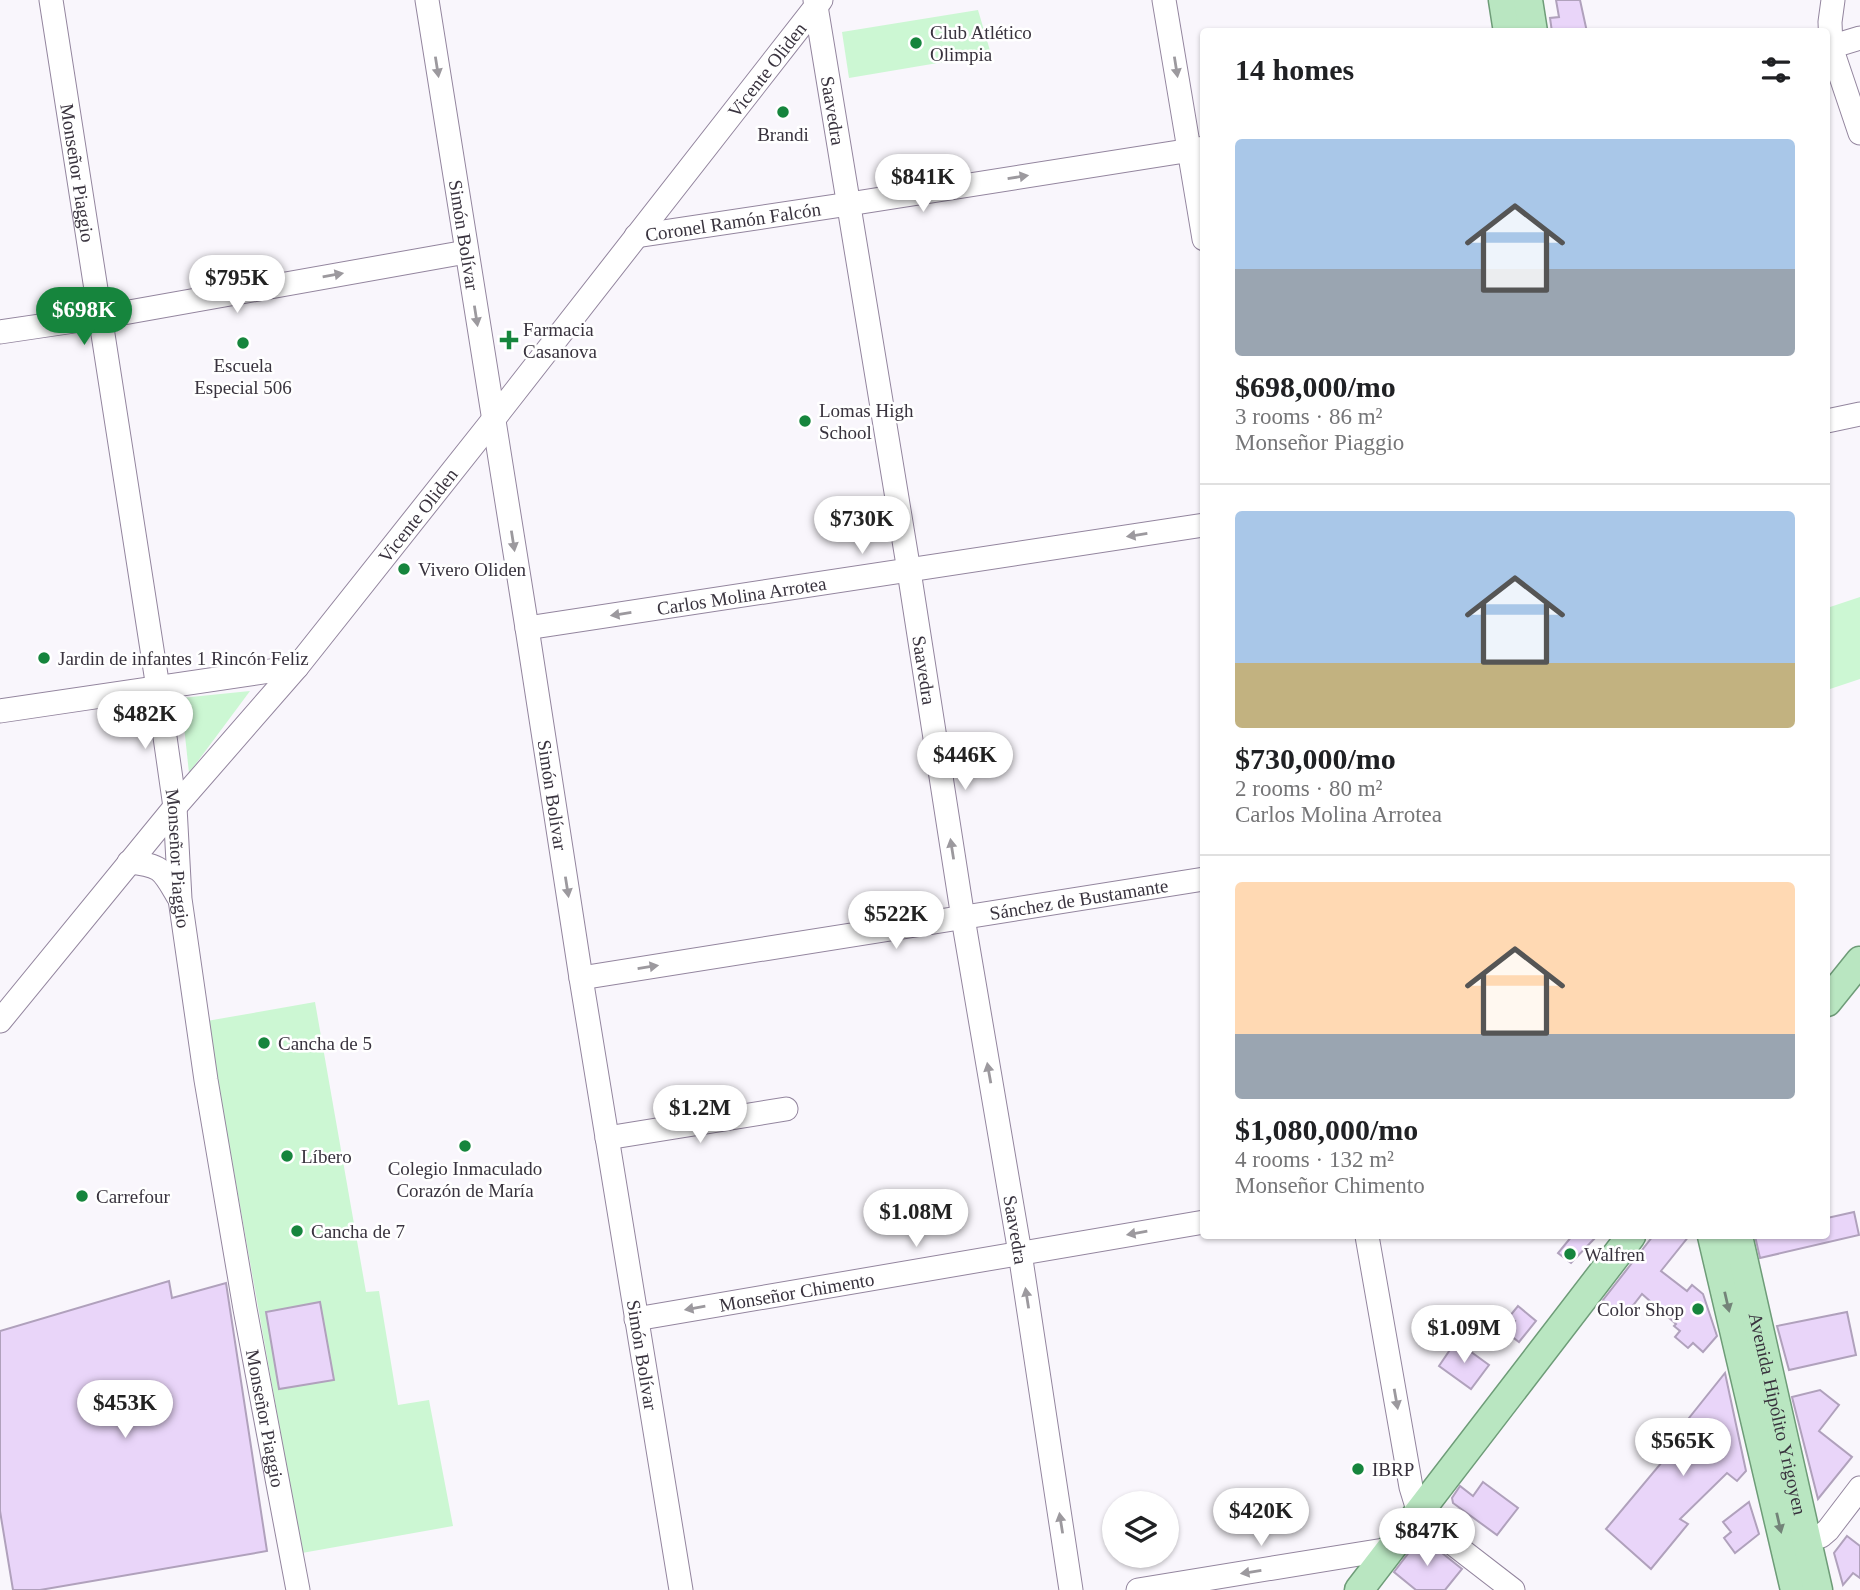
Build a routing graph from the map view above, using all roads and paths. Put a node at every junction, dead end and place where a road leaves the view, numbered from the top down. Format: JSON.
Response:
{"nodes":[{"id":1,"x":51,"y":0,"type":"edge"},
{"id":2,"x":427,"y":0,"type":"edge"},
{"id":3,"x":1164,"y":0,"type":"edge"},
{"id":4,"x":1503,"y":0,"type":"edge"},
{"id":5,"x":1528,"y":0,"type":"edge"},
{"id":6,"x":1833,"y":0,"type":"edge"},
{"id":7,"x":817,"y":2,"type":"edge"},
{"id":8,"x":1507,"y":28,"type":"edge"},
{"id":9,"x":1532,"y":28,"type":"edge"},
{"id":10,"x":1830,"y":28,"type":"edge"},
{"id":11,"x":1860,"y":38,"type":"edge"},
{"id":12,"x":1830,"y":47,"type":"edge"},
{"id":13,"x":1830,"y":50,"type":"edge"},
{"id":14,"x":1860,"y":133,"type":"edge"},
{"id":15,"x":1197,"y":149,"type":"edge"},
{"id":16,"x":1200,"y":188,"type":"edge"},
{"id":17,"x":849,"y":204,"type":"junction"},
{"id":18,"x":636,"y":236,"type":"junction"},
{"id":19,"x":466,"y":252,"type":"junction"},
{"id":20,"x":101,"y":317,"type":"junction"},
{"id":21,"x":0,"y":332,"type":"edge"},
{"id":22,"x":1860,"y":414,"type":"edge"},
{"id":23,"x":1830,"y":420,"type":"edge"},
{"id":24,"x":493,"y":421,"type":"junction"},
{"id":25,"x":1200,"y":525,"type":"edge"},
{"id":26,"x":909,"y":571,"type":"junction"},
{"id":27,"x":527,"y":628,"type":"junction"},
{"id":28,"x":297,"y":667,"type":"junction"},
{"id":29,"x":158,"y":688,"type":"junction"},
{"id":30,"x":0,"y":711,"type":"edge"},
{"id":31,"x":175,"y":807,"type":"junction"},
{"id":32,"x":129,"y":862,"type":"junction"},
{"id":33,"x":1200,"y":880,"type":"edge"},
{"id":34,"x":180,"y":899,"type":"junction"},
{"id":35,"x":963,"y":918,"type":"junction"},
{"id":36,"x":1860,"y":961,"type":"edge"},
{"id":37,"x":581,"y":978,"type":"junction"},
{"id":38,"x":1830,"y":998,"type":"edge"},
{"id":39,"x":0,"y":1021,"type":"edge"},
{"id":40,"x":786,"y":1109,"type":"dead end"},
{"id":41,"x":607,"y":1138,"type":"junction"},
{"id":42,"x":1200,"y":1223,"type":"edge"},
{"id":43,"x":1368,"y":1239,"type":"edge"},
{"id":44,"x":1629,"y":1239,"type":"edge"},
{"id":45,"x":1713,"y":1239,"type":"edge"},
{"id":46,"x":1739,"y":1239,"type":"edge"},
{"id":47,"x":1020,"y":1254,"type":"junction"},
{"id":48,"x":636,"y":1318,"type":"junction"},
{"id":49,"x":1860,"y":1488,"type":"edge"},
{"id":50,"x":1419,"y":1513,"type":"junction"},
{"id":51,"x":1807,"y":1539,"type":"junction"},
{"id":52,"x":1391,"y":1549,"type":"junction"},
{"id":53,"x":1797,"y":1588,"type":"edge"},
{"id":54,"x":298,"y":1590,"type":"edge"},
{"id":55,"x":681,"y":1590,"type":"edge"},
{"id":56,"x":1071,"y":1590,"type":"edge"},
{"id":57,"x":1138,"y":1590,"type":"edge"},
{"id":58,"x":1359,"y":1590,"type":"edge"},
{"id":59,"x":1513,"y":1590,"type":"edge"}],
"edges":[{"from":1,"to":20,"type":"street","name":"Monseñor Piaggio"},
{"from":2,"to":19,"type":"street","name":"Simón Bolívar","one_way":true},
{"from":3,"to":15,"type":"street","one_way":true},
{"from":4,"to":8,"type":"main road"},
{"from":5,"to":9,"type":"main road"},
{"from":6,"to":10,"type":"street"},
{"from":7,"to":17,"type":"street","name":"Saavedra"},
{"from":7,"to":18,"type":"street","name":"Vicente Oliden"},
{"from":11,"to":12,"type":"street"},
{"from":13,"to":14,"type":"street"},
{"from":15,"to":16,"type":"street"},
{"from":17,"to":15,"type":"street","name":"Coronel Ramón Falcón","one_way":true},
{"from":17,"to":18,"type":"street","name":"Coronel Ramón Falcón"},
{"from":17,"to":26,"type":"street","name":"Saavedra"},
{"from":18,"to":24,"type":"street","name":"Vicente Oliden"},
{"from":20,"to":19,"type":"street","one_way":true},
{"from":19,"to":24,"type":"street","name":"Simón Bolívar","one_way":true},
{"from":20,"to":21,"type":"street"},
{"from":20,"to":29,"type":"street","name":"Monseñor Piaggio"},
{"from":22,"to":23,"type":"street"},
{"from":24,"to":27,"type":"street","name":"Simón Bolívar","one_way":true},
{"from":24,"to":28,"type":"street","name":"Vicente Oliden"},
{"from":25,"to":26,"type":"street","name":"Carlos Molina Arrotea","one_way":true},
{"from":26,"to":27,"type":"street","name":"Carlos Molina Arrotea","one_way":true},
{"from":35,"to":26,"type":"street","name":"Saavedra","one_way":true},
{"from":27,"to":37,"type":"street","name":"Simón Bolívar","one_way":true},
{"from":28,"to":29,"type":"street"},
{"from":28,"to":31,"type":"street","name":"Vicente Oliden"},
{"from":29,"to":30,"type":"street"},
{"from":29,"to":31,"type":"street","name":"Monseñor Piaggio"},
{"from":31,"to":32,"type":"street","name":"Vicente Oliden"},
{"from":31,"to":34,"type":"street","name":"Monseñor Piaggio"},
{"from":32,"to":34,"type":"street"},
{"from":32,"to":39,"type":"street","name":"Vicente Oliden"},
{"from":33,"to":35,"type":"street","name":"Sánchez de Bustamante"},
{"from":34,"to":54,"type":"street","name":"Monseñor Piaggio"},
{"from":37,"to":35,"type":"street","name":"Sánchez de Bustamante","one_way":true},
{"from":47,"to":35,"type":"street","name":"Saavedra","one_way":true},
{"from":36,"to":38,"type":"main road"},
{"from":37,"to":41,"type":"street","name":"Simón Bolívar"},
{"from":40,"to":41,"type":"street"},
{"from":41,"to":48,"type":"street","name":"Simón Bolívar"},
{"from":42,"to":47,"type":"street","name":"Monseñor Chimento","one_way":true},
{"from":43,"to":50,"type":"street","one_way":true},
{"from":44,"to":50,"type":"main road"},
{"from":45,"to":53,"type":"main road","name":"Avenida Hipólito Yrigoyen","one_way":true},
{"from":46,"to":51,"type":"main road","name":"Avenida Hipólito Yrigoyen"},
{"from":47,"to":48,"type":"street","name":"Monseñor Chimento","one_way":true},
{"from":56,"to":47,"type":"street","name":"Saavedra","one_way":true},
{"from":48,"to":55,"type":"street","name":"Simón Bolívar"},
{"from":49,"to":51,"type":"street"},
{"from":50,"to":52,"type":"main road"},
{"from":50,"to":59,"type":"street"},
{"from":51,"to":53,"type":"main road","name":"Avenida Hipólito Yrigoyen"},
{"from":52,"to":57,"type":"street","one_way":true},
{"from":52,"to":58,"type":"main road"}]}
